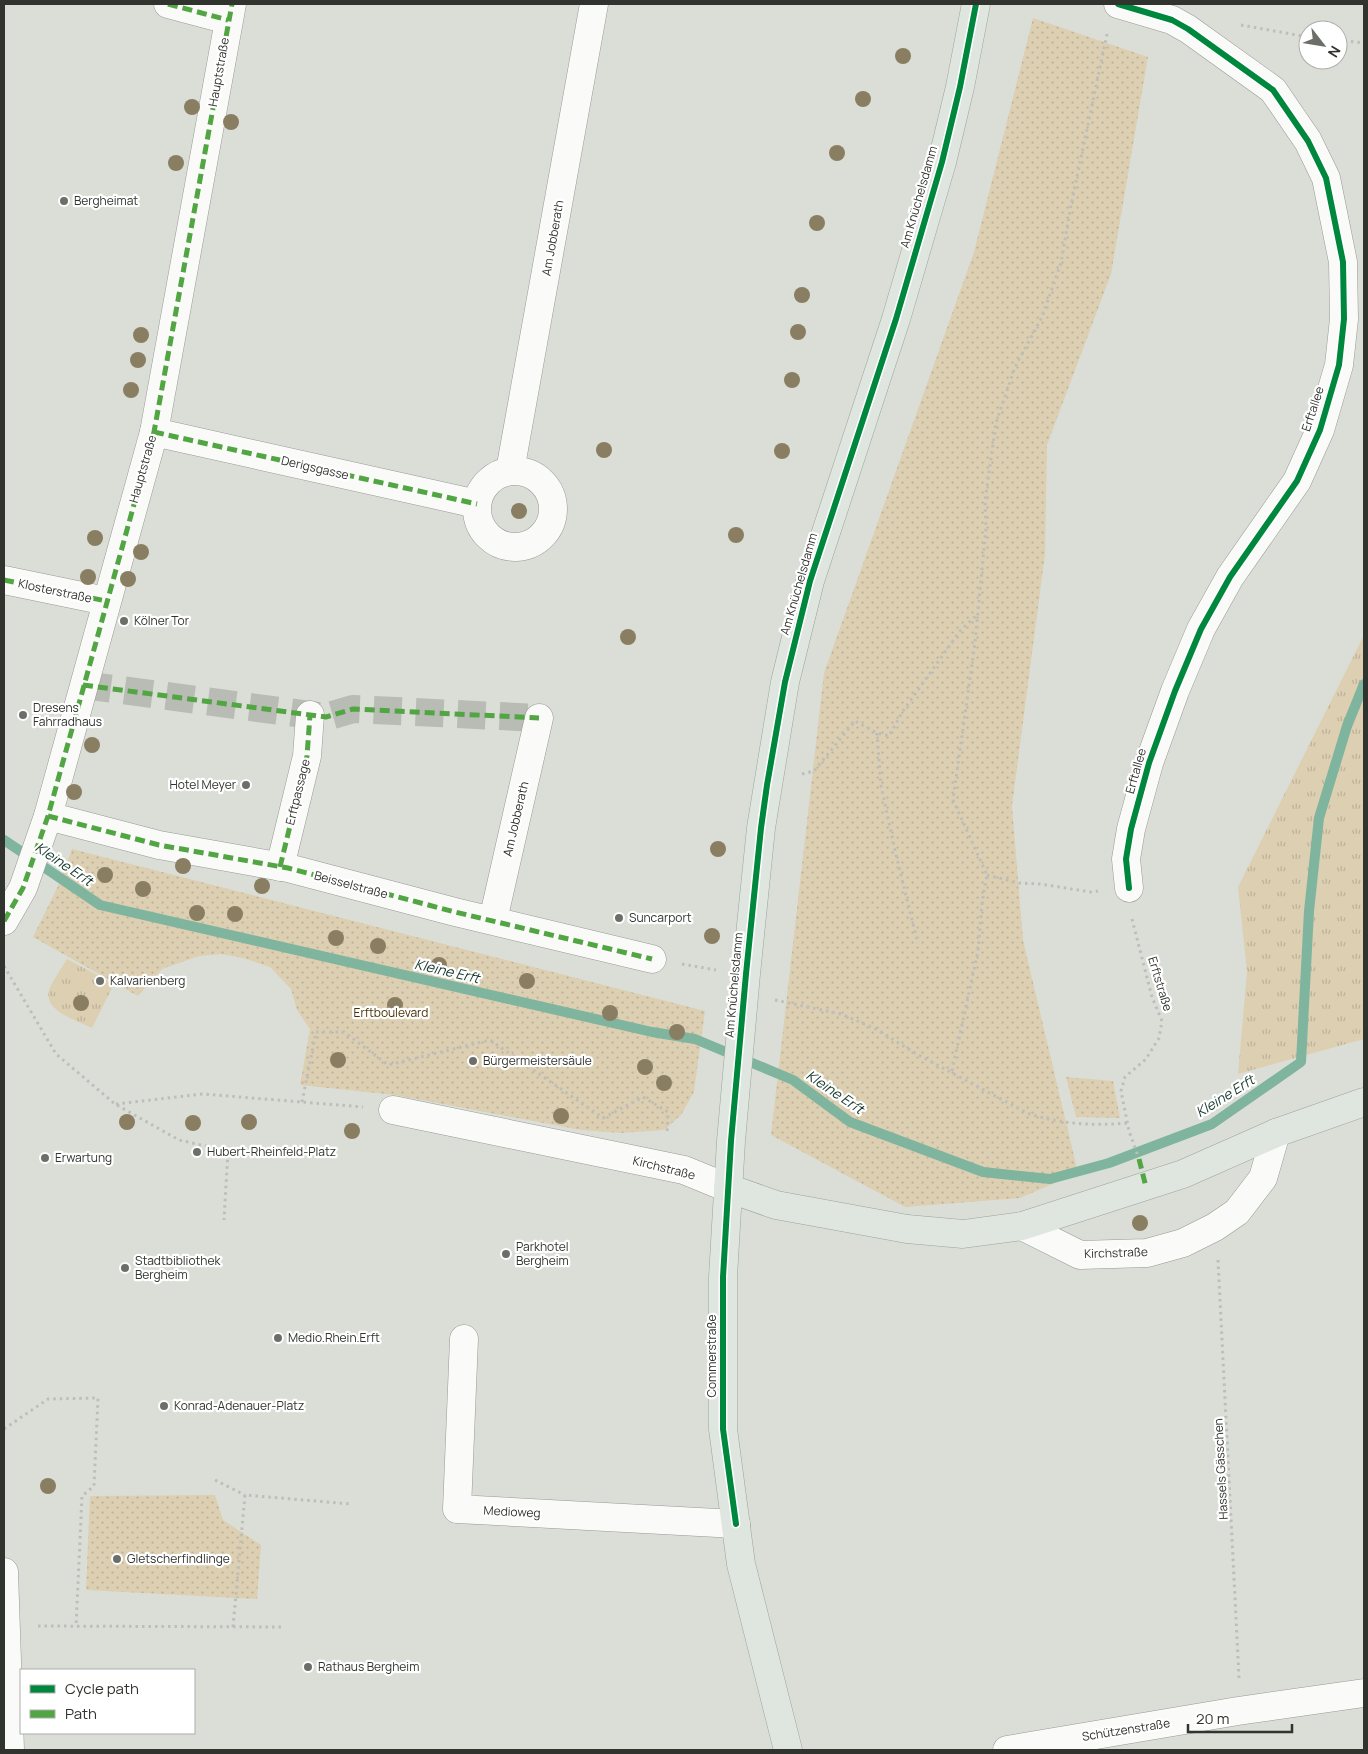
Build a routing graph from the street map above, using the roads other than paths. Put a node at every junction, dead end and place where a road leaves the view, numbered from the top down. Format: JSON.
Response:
{"nodes":[{"id":1,"x":168,"y":4,"type":"edge"},
{"id":2,"x":594,"y":4,"type":"edge"},
{"id":3,"x":976,"y":4,"type":"edge"},
{"id":4,"x":230,"y":12,"type":"edge"},
{"id":5,"x":1113,"y":16,"type":"edge"},
{"id":6,"x":154,"y":432,"type":"junction"},
{"id":7,"x":510,"y":471,"type":"junction"},
{"id":8,"x":477,"y":504,"type":"junction"},
{"id":9,"x":4,"y":580,"type":"edge"},
{"id":10,"x":106,"y":601,"type":"junction"},
{"id":11,"x":310,"y":715,"type":"dead end"},
{"id":12,"x":539,"y":718,"type":"dead end"},
{"id":13,"x":48,"y":816,"type":"junction"},
{"id":14,"x":280,"y":867,"type":"junction"},
{"id":15,"x":1130,"y":888,"type":"road end"},
{"id":16,"x":493,"y":920,"type":"junction"},
{"id":17,"x":4,"y":921,"type":"edge"},
{"id":18,"x":652,"y":960,"type":"road end"},
{"id":19,"x":1364,"y":1102,"type":"edge"},
{"id":20,"x":393,"y":1110,"type":"road end"},
{"id":21,"x":1276,"y":1133,"type":"junction"},
{"id":22,"x":728,"y":1188,"type":"junction"},
{"id":23,"x":1022,"y":1226,"type":"junction"},
{"id":24,"x":464,"y":1339,"type":"dead end"},
{"id":25,"x":736,"y":1524,"type":"junction"},
{"id":26,"x":4,"y":1572,"type":"edge"},
{"id":27,"x":1364,"y":1693,"type":"edge"},
{"id":28,"x":10,"y":1750,"type":"edge"},
{"id":29,"x":788,"y":1750,"type":"edge"},
{"id":30,"x":1007,"y":1750,"type":"edge"}],
"edges":[{"from":1,"to":4,"type":"street"},
{"from":2,"to":7,"type":"street","name":"Am Jobberath"},
{"from":3,"to":22,"type":"main road","name":"Am Knüchelsdamm"},
{"from":4,"to":6,"type":"street","name":"Hauptstraße"},
{"from":5,"to":15,"type":"street","name":"Erftallee"},
{"from":6,"to":8,"type":"street","name":"Derigsgasse"},
{"from":6,"to":10,"type":"street","name":"Hauptstraße"},
{"from":7,"to":8,"type":"street"},
{"from":7,"to":8,"type":"street"},
{"from":9,"to":10,"type":"street","name":"Klosterstraße"},
{"from":10,"to":13,"type":"street","name":"Hauptstraße"},
{"from":11,"to":14,"type":"street","name":"Erftpassage"},
{"from":12,"to":16,"type":"street","name":"Am Jobberath"},
{"from":13,"to":14,"type":"street","name":"Beisselstraße"},
{"from":13,"to":17,"type":"street","name":"Hauptstraße"},
{"from":14,"to":16,"type":"street","name":"Beisselstraße"},
{"from":16,"to":18,"type":"street","name":"Beisselstraße"},
{"from":19,"to":21,"type":"main road","name":"Kirchstraße"},
{"from":20,"to":22,"type":"street","name":"Kirchstraße"},
{"from":21,"to":23,"type":"main road","name":"Kirchstraße"},
{"from":21,"to":23,"type":"street","name":"Kirchstraße"},
{"from":22,"to":23,"type":"main road","name":"Kirchstraße"},
{"from":22,"to":25,"type":"main road","name":"Commerstraße"},
{"from":24,"to":25,"type":"street","name":"Medioweg"},
{"from":25,"to":29,"type":"main road","name":"Commerstraße"},
{"from":26,"to":28,"type":"street"},
{"from":27,"to":30,"type":"street","name":"Schützenstraße"}]}
